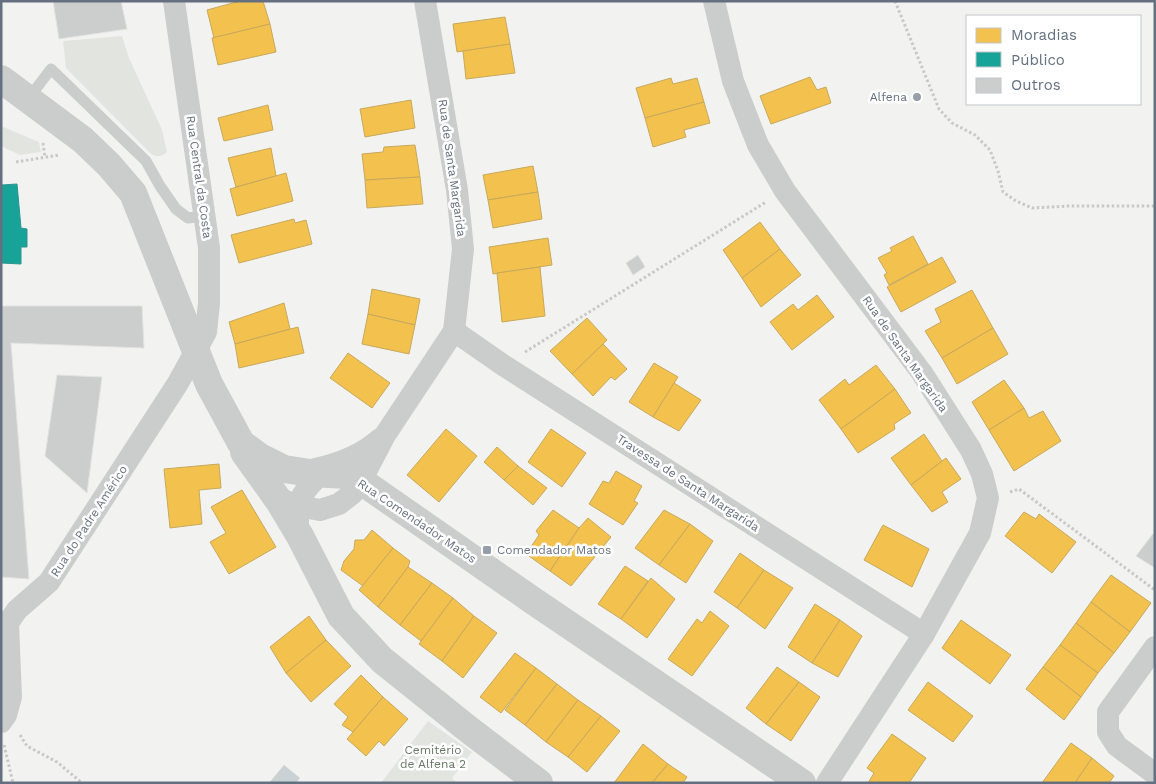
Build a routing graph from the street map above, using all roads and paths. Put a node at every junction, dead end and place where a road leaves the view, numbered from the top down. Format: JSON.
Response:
{"nodes":[{"id":1,"x":174,"y":1,"type":"edge"},
{"id":2,"x":425,"y":1,"type":"edge"},
{"id":3,"x":714,"y":1,"type":"edge"},
{"id":4,"x":895,"y":1,"type":"edge"},
{"id":5,"x":1,"y":79,"type":"edge"},
{"id":6,"x":28,"y":99,"type":"junction"},
{"id":7,"x":94,"y":150,"type":"junction"},
{"id":8,"x":16,"y":162,"type":"dead end"},
{"id":9,"x":785,"y":191,"type":"junction"},
{"id":10,"x":1155,"y":206,"type":"edge"},
{"id":11,"x":205,"y":216,"type":"junction"},
{"id":12,"x":454,"y":331,"type":"junction"},
{"id":13,"x":195,"y":350,"type":"junction"},
{"id":14,"x":503,"y":365,"type":"junction"},
{"id":15,"x":385,"y":435,"type":"junction"},
{"id":16,"x":241,"y":443,"type":"junction"},
{"id":17,"x":331,"y":468,"type":"junction"},
{"id":18,"x":361,"y":481,"type":"junction"},
{"id":19,"x":274,"y":494,"type":"junction"},
{"id":20,"x":988,"y":498,"type":"junction"},
{"id":21,"x":298,"y":506,"type":"junction"},
{"id":22,"x":300,"y":536,"type":"junction"},
{"id":23,"x":1155,"y":590,"type":"edge"},
{"id":24,"x":9,"y":605,"type":"edge"},
{"id":25,"x":924,"y":634,"type":"junction"},
{"id":26,"x":1155,"y":648,"type":"edge"},
{"id":27,"x":4,"y":727,"type":"edge"},
{"id":28,"x":1155,"y":774,"type":"edge"},
{"id":29,"x":13,"y":783,"type":"edge"},
{"id":30,"x":82,"y":783,"type":"edge"},
{"id":31,"x":539,"y":783,"type":"edge"},
{"id":32,"x":802,"y":783,"type":"edge"},
{"id":33,"x":827,"y":783,"type":"edge"}],
"edges":[{"from":1,"to":11,"type":"street","name":"Rua Central da Costa"},
{"from":2,"to":12,"type":"street","name":"Rua de Santa Margarida"},
{"from":3,"to":9,"type":"street","name":"Rua de Santa Margarida"},
{"from":4,"to":10,"type":"path"},
{"from":5,"to":6,"type":"street","name":"Rua Comendador Matos"},
{"from":6,"to":7,"type":"street","name":"Rua Comendador Matos"},
{"from":6,"to":11,"type":"lane"},
{"from":7,"to":8,"type":"path"},
{"from":7,"to":13,"type":"street","name":"Rua Comendador Matos"},
{"from":9,"to":14,"type":"path"},
{"from":9,"to":20,"type":"street","name":"Rua de Santa Margarida"},
{"from":11,"to":13,"type":"street","name":"Rua Central da Costa"},
{"from":12,"to":14,"type":"street","name":"Travessa de Santa Margarida"},
{"from":12,"to":15,"type":"street","name":"Rua de Santa Margarida"},
{"from":13,"to":16,"type":"street","name":"Rua Comendador Matos"},
{"from":13,"to":24,"type":"street","name":"Rua do Padre Américo"},
{"from":14,"to":25,"type":"street","name":"Travessa de Santa Margarida"},
{"from":15,"to":17,"type":"street","name":"Rua de Santa Margarida"},
{"from":15,"to":18,"type":"street","name":"Rua de Santa Margarida"},
{"from":16,"to":17,"type":"street","name":"Rua Comendador Matos"},
{"from":16,"to":19,"type":"street"},
{"from":17,"to":18,"type":"street","name":"Rua Comendador Matos"},
{"from":17,"to":21,"type":"street","name":"Rua de Santa Margarida"},
{"from":18,"to":21,"type":"street","name":"Rua de Santa Margarida"},
{"from":18,"to":32,"type":"street","name":"Rua Comendador Matos"},
{"from":19,"to":21,"type":"street","name":"Rua de Santa Margarida"},
{"from":19,"to":22,"type":"street"},
{"from":20,"to":23,"type":"path"},
{"from":20,"to":25,"type":"street","name":"Rua de Santa Margarida"},
{"from":21,"to":22,"type":"street"},
{"from":22,"to":31,"type":"street"},
{"from":24,"to":27,"type":"street","name":"Rua do Padre Américo"},
{"from":25,"to":33,"type":"street","name":"Rua de Santa Margarida"},
{"from":26,"to":28,"type":"street"},
{"from":27,"to":29,"type":"path"},
{"from":27,"to":30,"type":"path"}]}
